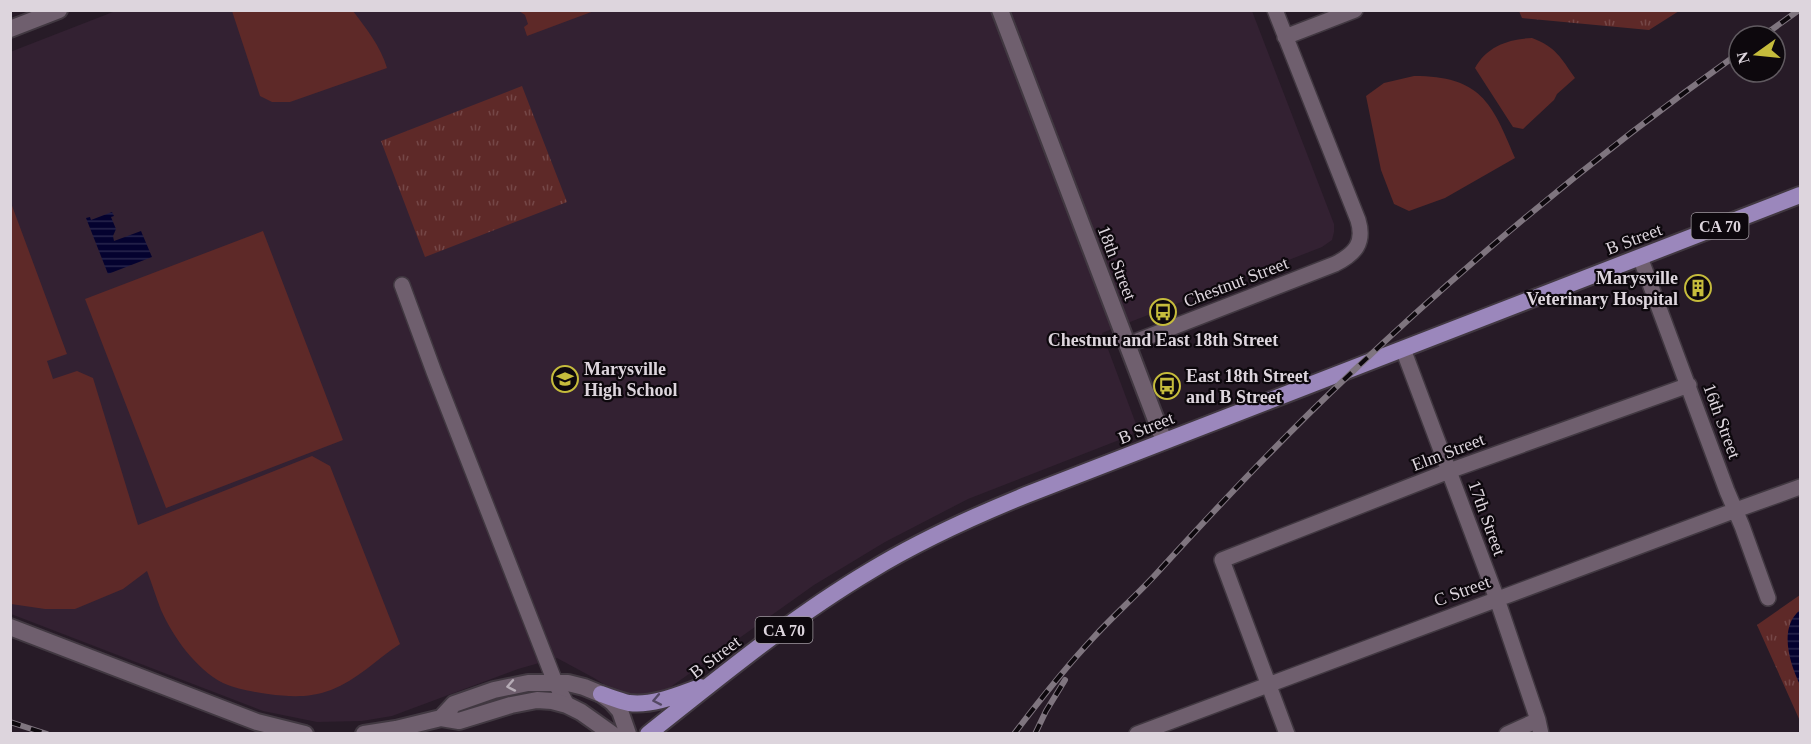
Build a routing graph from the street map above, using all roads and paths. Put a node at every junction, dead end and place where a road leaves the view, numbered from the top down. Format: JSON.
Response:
{"nodes":[{"id":1,"x":59,"y":10,"type":"edge"},
{"id":2,"x":1000,"y":10,"type":"edge"},
{"id":3,"x":1275,"y":10,"type":"edge"},
{"id":4,"x":1355,"y":10,"type":"edge"},
{"id":5,"x":10,"y":29,"type":"edge"},
{"id":6,"x":1286,"y":37,"type":"junction"},
{"id":7,"x":1800,"y":195,"type":"edge"},
{"id":8,"x":1640,"y":257,"type":"junction"},
{"id":9,"x":402,"y":285,"type":"dead end"},
{"id":10,"x":1127,"y":345,"type":"junction"},
{"id":11,"x":1403,"y":349,"type":"junction"},
{"id":12,"x":1689,"y":385,"type":"junction"},
{"id":13,"x":1164,"y":441,"type":"junction"},
{"id":14,"x":1449,"y":471,"type":"junction"},
{"id":15,"x":1800,"y":487,"type":"edge"},
{"id":16,"x":1736,"y":510,"type":"junction"},
{"id":17,"x":1768,"y":598,"type":"dead end"},
{"id":18,"x":1497,"y":599,"type":"junction"},
{"id":19,"x":10,"y":627,"type":"edge"},
{"id":20,"x":555,"y":682,"type":"junction"},
{"id":21,"x":712,"y":683,"type":"junction"},
{"id":22,"x":1269,"y":684,"type":"junction"},
{"id":23,"x":601,"y":694,"type":"junction"},
{"id":24,"x":567,"y":705,"type":"junction"},
{"id":25,"x":441,"y":718,"type":"junction"},
{"id":26,"x":1540,"y":727,"type":"edge"},
{"id":27,"x":304,"y":734,"type":"edge"},
{"id":28,"x":364,"y":734,"type":"edge"},
{"id":29,"x":612,"y":734,"type":"edge"},
{"id":30,"x":628,"y":734,"type":"edge"},
{"id":31,"x":648,"y":734,"type":"edge"},
{"id":32,"x":1137,"y":734,"type":"edge"},
{"id":33,"x":1287,"y":734,"type":"edge"},
{"id":34,"x":1507,"y":734,"type":"edge"}],
"edges":[{"from":1,"to":5,"type":"street"},
{"from":2,"to":10,"type":"street","name":"18th Street"},
{"from":3,"to":6,"type":"street"},
{"from":4,"to":6,"type":"street"},
{"from":6,"to":10,"type":"street","name":"Chestnut Street"},
{"from":7,"to":8,"type":"highway","name":"B Street","number":"CA 70"},
{"from":8,"to":11,"type":"highway","name":"B Street","number":"CA 70"},
{"from":8,"to":12,"type":"street","name":"16th Street"},
{"from":9,"to":20,"type":"street"},
{"from":10,"to":13,"type":"street","name":"18th Street"},
{"from":11,"to":13,"type":"highway","name":"B Street","number":"CA 70"},
{"from":11,"to":14,"type":"street","name":"17th Street"},
{"from":12,"to":14,"type":"street","name":"Elm Street"},
{"from":12,"to":16,"type":"street","name":"16th Street"},
{"from":13,"to":21,"type":"highway","name":"B Street","number":"CA 70"},
{"from":14,"to":18,"type":"street","name":"17th Street"},
{"from":14,"to":22,"type":"street","name":"Elm Street"},
{"from":15,"to":16,"type":"street","name":"C Street"},
{"from":16,"to":17,"type":"street","name":"16th Street"},
{"from":16,"to":18,"type":"street","name":"C Street"},
{"from":18,"to":22,"type":"street","name":"C Street"},
{"from":18,"to":26,"type":"street","name":"17th Street"},
{"from":19,"to":27,"type":"street"},
{"from":20,"to":23,"type":"street"},
{"from":20,"to":24,"type":"street"},
{"from":20,"to":25,"type":"street","one_way":true},
{"from":21,"to":23,"type":"highway","one_way":true},
{"from":21,"to":31,"type":"highway","name":"B Street","number":"CA 70"},
{"from":22,"to":32,"type":"street","name":"C Street"},
{"from":22,"to":33,"type":"street"},
{"from":23,"to":30,"type":"street"},
{"from":24,"to":25,"type":"street"},
{"from":24,"to":29,"type":"street"},
{"from":25,"to":28,"type":"street"},
{"from":26,"to":34,"type":"street"}]}
